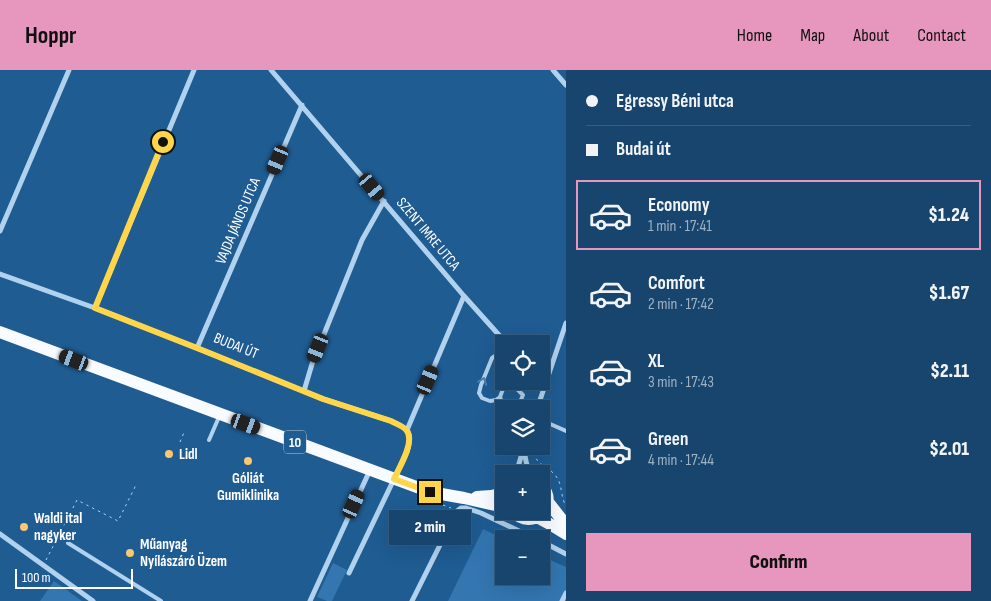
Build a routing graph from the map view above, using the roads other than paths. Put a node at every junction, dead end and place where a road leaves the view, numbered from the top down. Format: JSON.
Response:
{"nodes":[{"id":1,"x":69,"y":70,"type":"edge"},
{"id":2,"x":194,"y":70,"type":"edge"},
{"id":3,"x":272,"y":70,"type":"edge"},
{"id":4,"x":553,"y":70,"type":"edge"},
{"id":5,"x":566,"y":85,"type":"edge"},
{"id":6,"x":302,"y":105,"type":"junction"},
{"id":7,"x":384,"y":201,"type":"junction"},
{"id":8,"x":0,"y":231,"type":"edge"},
{"id":9,"x":1,"y":274,"type":"edge"},
{"id":10,"x":464,"y":296,"type":"junction"},
{"id":11,"x":95,"y":308,"type":"junction"},
{"id":12,"x":566,"y":322,"type":"edge"},
{"id":13,"x":0,"y":332,"type":"edge"},
{"id":14,"x":499,"y":335,"type":"edge"},
{"id":15,"x":197,"y":348,"type":"junction"},
{"id":16,"x":495,"y":356,"type":"edge"},
{"id":17,"x":550,"y":373,"type":"edge"},
{"id":18,"x":504,"y":390,"type":"edge"},
{"id":19,"x":518,"y":390,"type":"edge"},
{"id":20,"x":304,"y":391,"type":"junction"},
{"id":21,"x":500,"y":397,"type":"junction"},
{"id":22,"x":501,"y":400,"type":"edge"},
{"id":23,"x":521,"y":400,"type":"edge"},
{"id":24,"x":220,"y":414,"type":"junction"},
{"id":25,"x":550,"y":424,"type":"edge"},
{"id":26,"x":407,"y":430,"type":"junction"},
{"id":27,"x":566,"y":431,"type":"edge"},
{"id":28,"x":209,"y":440,"type":"dead end"},
{"id":29,"x":370,"y":470,"type":"junction"},
{"id":30,"x":394,"y":479,"type":"junction"},
{"id":31,"x":495,"y":495,"type":"edge"},
{"id":32,"x":464,"y":498,"type":"junction"},
{"id":33,"x":495,"y":505,"type":"edge"},
{"id":34,"x":550,"y":505,"type":"edge"},
{"id":35,"x":341,"y":516,"type":"dead end"},
{"id":36,"x":348,"y":518,"type":"junction"},
{"id":37,"x":542,"y":520,"type":"edge"},
{"id":38,"x":566,"y":525,"type":"edge"},
{"id":39,"x":517,"y":530,"type":"edge"},
{"id":40,"x":0,"y":534,"type":"edge"},
{"id":41,"x":566,"y":534,"type":"edge"},
{"id":42,"x":68,"y":543,"type":"dead end"},
{"id":43,"x":550,"y":546,"type":"edge"},
{"id":44,"x":566,"y":554,"type":"edge"},
{"id":45,"x":349,"y":573,"type":"dead end"},
{"id":46,"x":566,"y":593,"type":"edge"},
{"id":47,"x":93,"y":601,"type":"edge"},
{"id":48,"x":161,"y":601,"type":"edge"},
{"id":49,"x":310,"y":601,"type":"edge"},
{"id":50,"x":412,"y":601,"type":"edge"},
{"id":51,"x":562,"y":601,"type":"edge"}],
"edges":[{"from":1,"to":8,"type":"street"},
{"from":2,"to":11,"type":"street"},
{"from":3,"to":6,"type":"street","name":"SZENT IMRE UTCA"},
{"from":4,"to":5,"type":"street"},
{"from":6,"to":7,"type":"street","name":"SZENT IMRE UTCA"},
{"from":6,"to":15,"type":"street","name":"VAJDA JÁNOS UTCA"},
{"from":7,"to":10,"type":"street","name":"SZENT IMRE UTCA"},
{"from":7,"to":20,"type":"street"},
{"from":9,"to":11,"type":"street","name":"BUDAI ÚT"},
{"from":10,"to":14,"type":"street","name":"SZENT IMRE UTCA"},
{"from":10,"to":26,"type":"street"},
{"from":11,"to":15,"type":"street","name":"BUDAI ÚT"},
{"from":12,"to":17,"type":"street"},
{"from":13,"to":24,"type":"main road","number":"10"},
{"from":15,"to":20,"type":"street","name":"BUDAI ÚT"},
{"from":21,"to":16,"type":"lane","one_way":true},
{"from":18,"to":21,"type":"lane"},
{"from":19,"to":23,"type":"lane"},
{"from":20,"to":26,"type":"street","name":"BUDAI ÚT"},
{"from":21,"to":22,"type":"lane"},
{"from":24,"to":28,"type":"lane"},
{"from":24,"to":29,"type":"main road","number":"10"},
{"from":25,"to":27,"type":"lane"},
{"from":26,"to":30,"type":"street"},
{"from":29,"to":30,"type":"main road","number":"10"},
{"from":29,"to":36,"type":"street"},
{"from":30,"to":32,"type":"main road","number":"10"},
{"from":30,"to":45,"type":"street"},
{"from":31,"to":32,"type":"main road","number":"10"},
{"from":32,"to":33,"type":"main road","number":"10"},
{"from":34,"to":38,"type":"main road"},
{"from":35,"to":36,"type":"lane"},
{"from":36,"to":49,"type":"street"},
{"from":37,"to":41,"type":"main road"},
{"from":39,"to":50,"type":"street"},
{"from":40,"to":47,"type":"street"},
{"from":42,"to":48,"type":"lane"},
{"from":43,"to":44,"type":"street"},
{"from":46,"to":51,"type":"street"}]}
